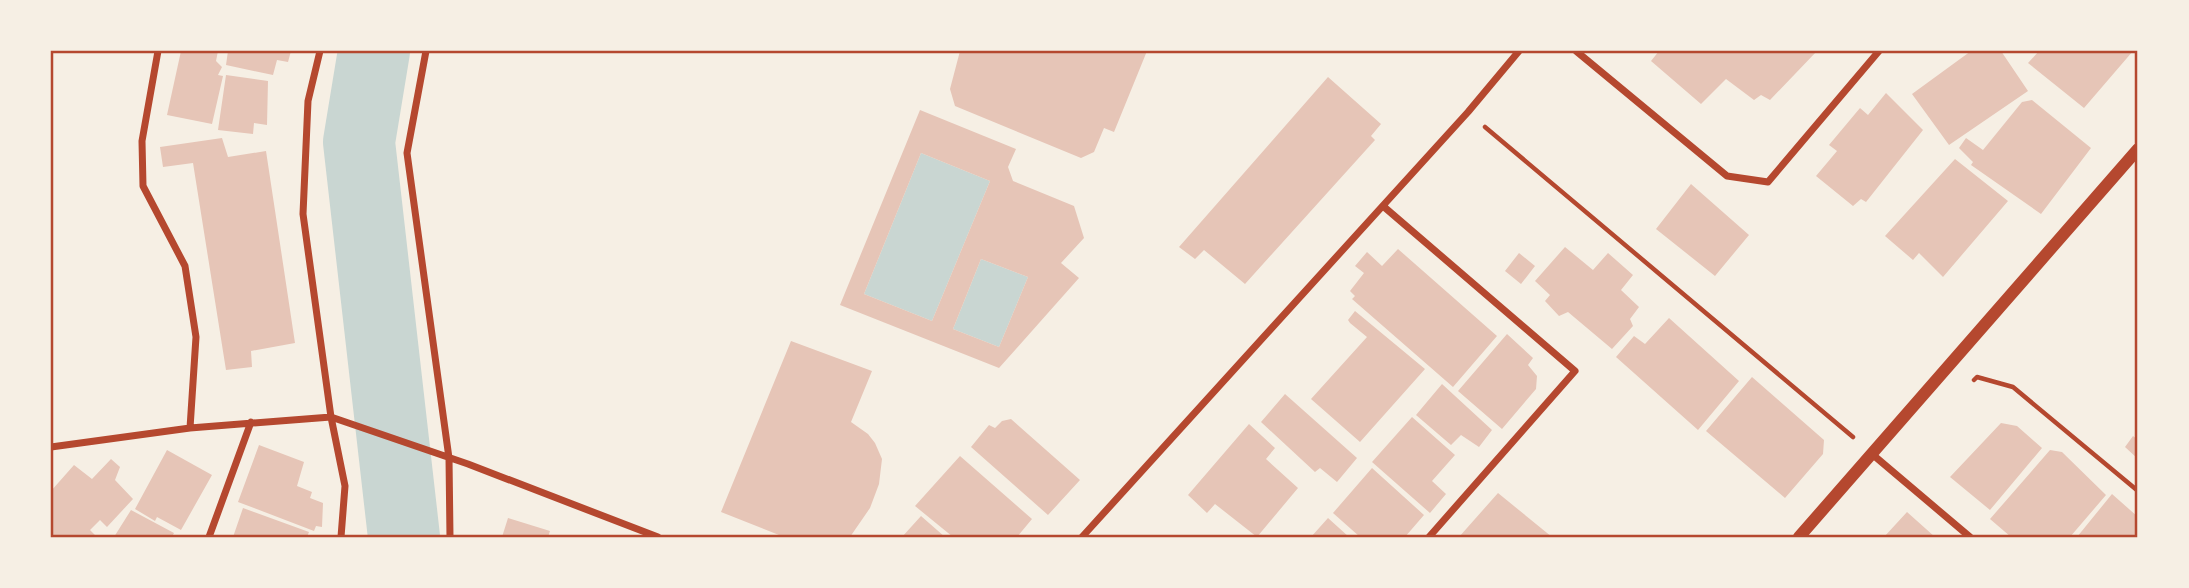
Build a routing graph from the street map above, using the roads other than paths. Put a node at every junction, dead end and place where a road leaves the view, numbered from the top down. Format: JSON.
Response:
{"nodes":[{"id":1,"x":158,"y":51,"type":"edge"},
{"id":2,"x":320,"y":51,"type":"edge"},
{"id":3,"x":426,"y":51,"type":"edge"},
{"id":4,"x":1519,"y":51,"type":"edge"},
{"id":5,"x":1576,"y":51,"type":"edge"},
{"id":6,"x":1879,"y":51,"type":"edge"},
{"id":7,"x":2138,"y":149,"type":"edge"},
{"id":8,"x":1383,"y":206,"type":"junction"},
{"id":9,"x":331,"y":417,"type":"junction"},
{"id":10,"x":251,"y":422,"type":"junction"},
{"id":11,"x":190,"y":428,"type":"junction"},
{"id":12,"x":51,"y":447,"type":"edge"},
{"id":13,"x":1872,"y":454,"type":"junction"},
{"id":14,"x":449,"y":458,"type":"junction"},
{"id":15,"x":209,"y":537,"type":"edge"},
{"id":16,"x":341,"y":537,"type":"edge"},
{"id":17,"x":450,"y":537,"type":"edge"},
{"id":18,"x":658,"y":537,"type":"edge"},
{"id":19,"x":1082,"y":537,"type":"edge"},
{"id":20,"x":1429,"y":537,"type":"edge"},
{"id":21,"x":1799,"y":537,"type":"edge"},
{"id":22,"x":1970,"y":537,"type":"edge"}],
"edges":[{"from":1,"to":11,"type":"street"},
{"from":2,"to":9,"type":"street"},
{"from":3,"to":14,"type":"street"},
{"from":4,"to":8,"type":"street"},
{"from":5,"to":6,"type":"street"},
{"from":7,"to":13,"type":"street"},
{"from":8,"to":19,"type":"street"},
{"from":8,"to":20,"type":"street"},
{"from":9,"to":10,"type":"street"},
{"from":9,"to":14,"type":"street"},
{"from":9,"to":16,"type":"street"},
{"from":10,"to":11,"type":"street"},
{"from":10,"to":15,"type":"street"},
{"from":11,"to":12,"type":"street"},
{"from":13,"to":21,"type":"street"},
{"from":13,"to":22,"type":"street"},
{"from":14,"to":17,"type":"street"},
{"from":14,"to":18,"type":"street"}]}
